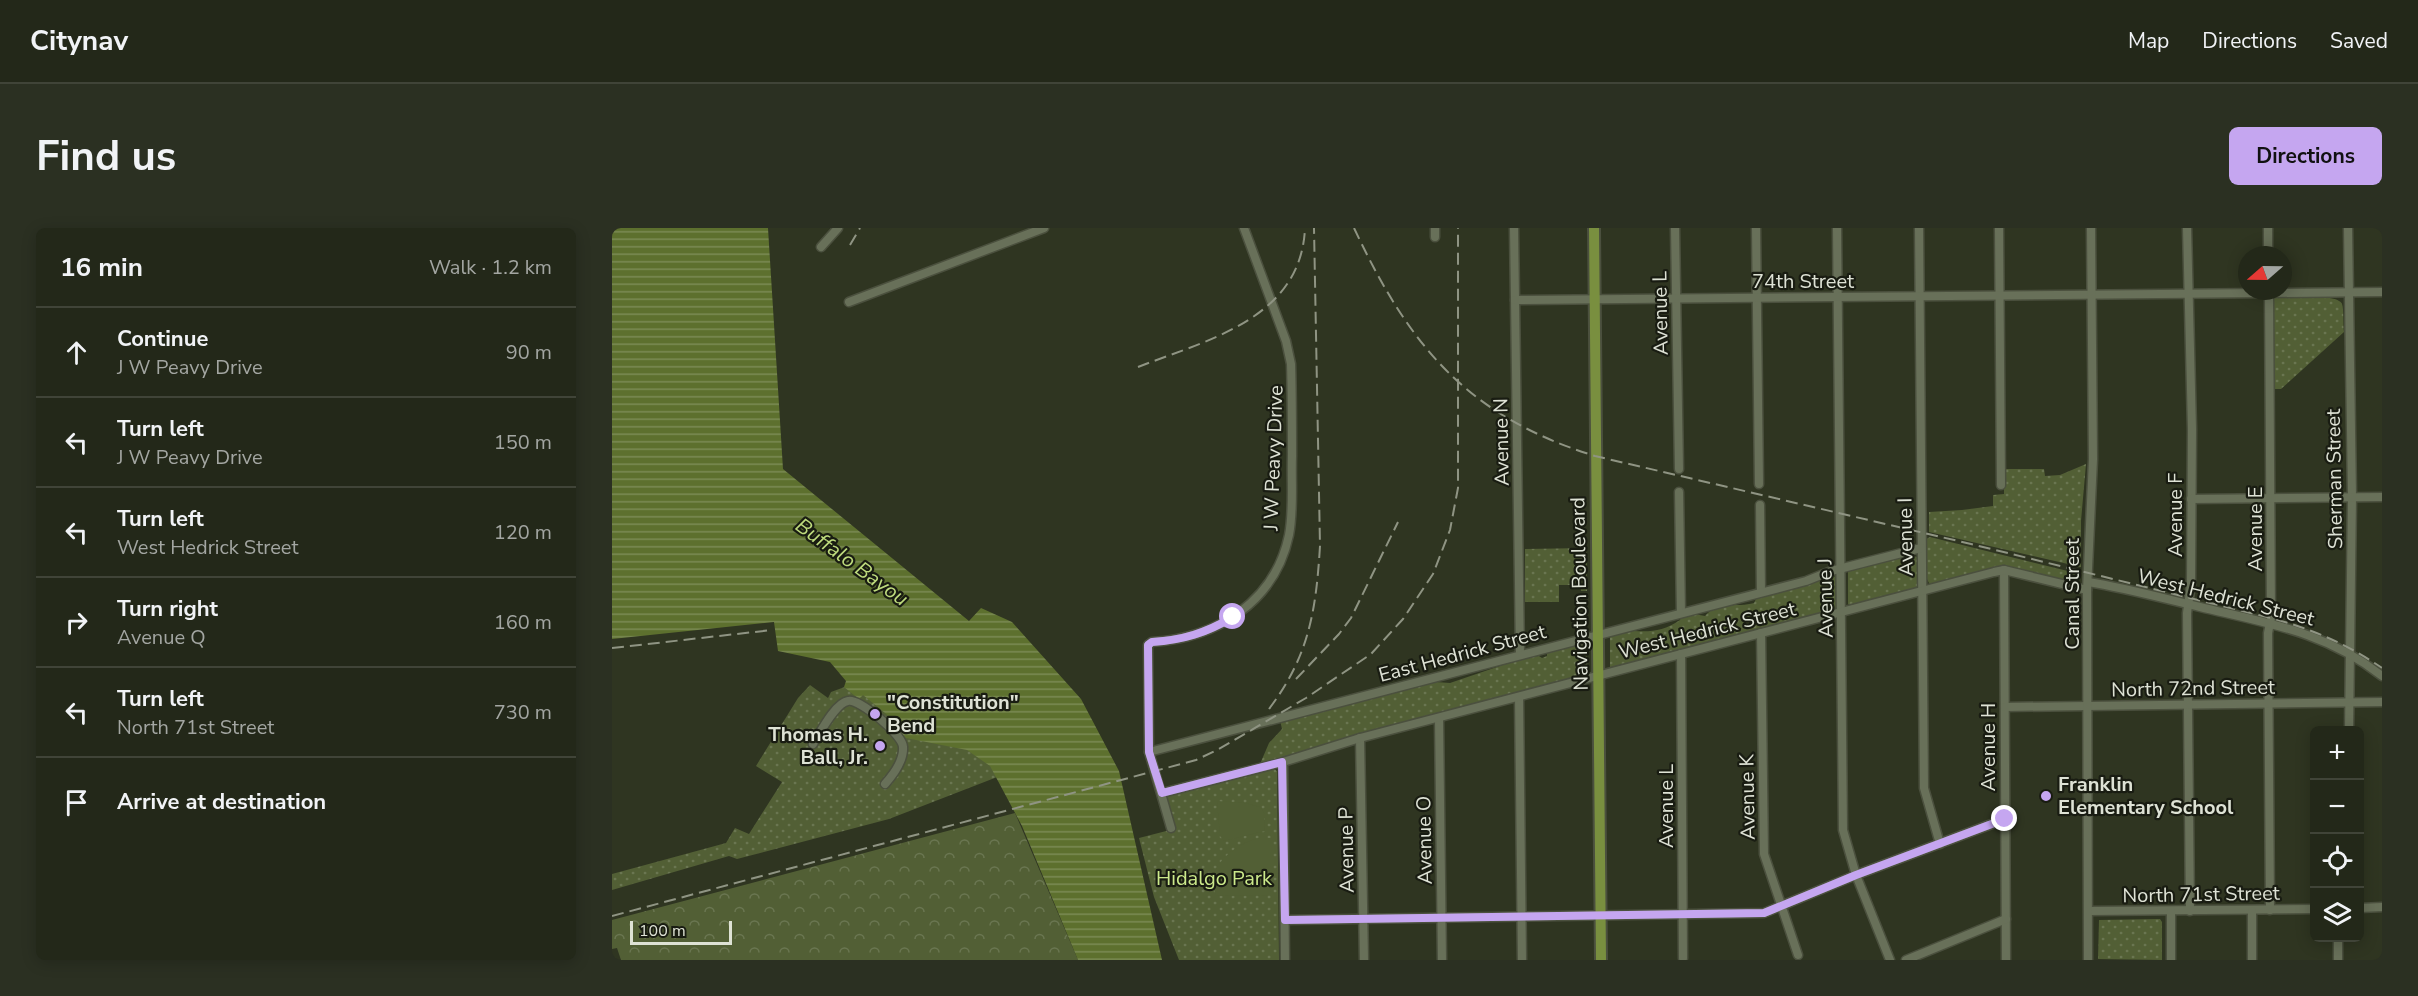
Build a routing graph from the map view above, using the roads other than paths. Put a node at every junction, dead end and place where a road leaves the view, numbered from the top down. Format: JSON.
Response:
{"nodes":[{"id":1,"x":838,"y":228,"type":"edge"},
{"id":2,"x":1044,"y":228,"type":"edge"},
{"id":3,"x":1245,"y":228,"type":"edge"},
{"id":4,"x":1515,"y":228,"type":"edge"},
{"id":5,"x":1594,"y":228,"type":"edge"},
{"id":6,"x":1676,"y":228,"type":"edge"},
{"id":7,"x":1756,"y":228,"type":"edge"},
{"id":8,"x":1837,"y":228,"type":"edge"},
{"id":9,"x":1919,"y":228,"type":"edge"},
{"id":10,"x":1999,"y":228,"type":"edge"},
{"id":11,"x":2091,"y":228,"type":"edge"},
{"id":12,"x":2187,"y":228,"type":"edge"},
{"id":13,"x":2268,"y":228,"type":"edge"},
{"id":14,"x":2348,"y":228,"type":"edge"},
{"id":15,"x":2268,"y":246,"type":"edge"},
{"id":16,"x":821,"y":247,"type":"dead end"},
{"id":17,"x":2382,"y":292,"type":"edge"},
{"id":18,"x":2238,"y":293,"type":"edge"},
{"id":19,"x":2292,"y":293,"type":"edge"},
{"id":20,"x":2091,"y":294,"type":"junction"},
{"id":21,"x":2188,"y":294,"type":"junction"},
{"id":22,"x":2349,"y":294,"type":"junction"},
{"id":23,"x":2000,"y":295,"type":"junction"},
{"id":24,"x":1757,"y":297,"type":"junction"},
{"id":25,"x":1919,"y":297,"type":"junction"},
{"id":26,"x":1838,"y":298,"type":"junction"},
{"id":27,"x":1676,"y":299,"type":"junction"},
{"id":28,"x":1515,"y":300,"type":"junction"},
{"id":29,"x":1594,"y":300,"type":"junction"},
{"id":30,"x":2269,"y":300,"type":"edge"},
{"id":31,"x":849,"y":302,"type":"dead end"},
{"id":32,"x":1679,"y":469,"type":"dead end"},
{"id":33,"x":1759,"y":484,"type":"dead end"},
{"id":34,"x":2001,"y":485,"type":"dead end"},
{"id":35,"x":1679,"y":492,"type":"dead end"},
{"id":36,"x":2382,"y":496,"type":"edge"},
{"id":37,"x":2272,"y":497,"type":"junction"},
{"id":38,"x":2352,"y":497,"type":"junction"},
{"id":39,"x":2191,"y":499,"type":"junction"},
{"id":40,"x":1760,"y":505,"type":"dead end"},
{"id":41,"x":1921,"y":548,"type":"junction"},
{"id":42,"x":1842,"y":568,"type":"junction"},
{"id":43,"x":2004,"y":570,"type":"junction"},
{"id":44,"x":2088,"y":586,"type":"junction"},
{"id":45,"x":1923,"y":591,"type":"junction"},
{"id":46,"x":1761,"y":592,"type":"junction"},
{"id":47,"x":2188,"y":604,"type":"junction"},
{"id":48,"x":1682,"y":613,"type":"junction"},
{"id":49,"x":1841,"y":613,"type":"junction"},
{"id":50,"x":2270,"y":623,"type":"junction"},
{"id":51,"x":1761,"y":633,"type":"junction"},
{"id":52,"x":1597,"y":635,"type":"junction"},
{"id":53,"x":2351,"y":653,"type":"junction"},
{"id":54,"x":1681,"y":654,"type":"junction"},
{"id":55,"x":1520,"y":655,"type":"junction"},
{"id":56,"x":1598,"y":675,"type":"junction"},
{"id":57,"x":2382,"y":676,"type":"edge"},
{"id":58,"x":1519,"y":697,"type":"junction"},
{"id":59,"x":2349,"y":702,"type":"junction"},
{"id":60,"x":2382,"y":702,"type":"edge"},
{"id":61,"x":2268,"y":703,"type":"junction"},
{"id":62,"x":2188,"y":704,"type":"junction"},
{"id":63,"x":2089,"y":705,"type":"junction"},
{"id":64,"x":2005,"y":707,"type":"junction"},
{"id":65,"x":1439,"y":719,"type":"junction"},
{"id":66,"x":2349,"y":726,"type":"edge"},
{"id":67,"x":1360,"y":738,"type":"junction"},
{"id":68,"x":813,"y":744,"type":"dead end"},
{"id":69,"x":1149,"y":752,"type":"junction"},
{"id":70,"x":1282,"y":762,"type":"junction"},
{"id":71,"x":885,"y":784,"type":"dead end"},
{"id":72,"x":1162,"y":793,"type":"junction"},
{"id":73,"x":2005,"y":819,"type":"junction"},
{"id":74,"x":1171,"y":828,"type":"dead end"},
{"id":75,"x":1940,"y":844,"type":"junction"},
{"id":76,"x":1856,"y":875,"type":"junction"},
{"id":77,"x":1782,"y":906,"type":"junction"},
{"id":78,"x":2382,"y":907,"type":"edge"},
{"id":79,"x":2364,"y":908,"type":"edge"},
{"id":80,"x":2310,"y":909,"type":"edge"},
{"id":81,"x":2252,"y":910,"type":"junction"},
{"id":82,"x":2270,"y":910,"type":"junction"},
{"id":83,"x":2089,"y":911,"type":"junction"},
{"id":84,"x":2171,"y":911,"type":"junction"},
{"id":85,"x":2190,"y":911,"type":"junction"},
{"id":86,"x":1683,"y":914,"type":"junction"},
{"id":87,"x":1601,"y":915,"type":"junction"},
{"id":88,"x":1522,"y":916,"type":"junction"},
{"id":89,"x":1442,"y":918,"type":"junction"},
{"id":90,"x":1363,"y":919,"type":"junction"},
{"id":91,"x":2006,"y":919,"type":"junction"},
{"id":92,"x":1285,"y":920,"type":"junction"},
{"id":93,"x":2338,"y":942,"type":"edge"},
{"id":94,"x":1798,"y":955,"type":"dead end"},
{"id":95,"x":1683,"y":958,"type":"dead end"},
{"id":96,"x":1285,"y":960,"type":"edge"},
{"id":97,"x":1364,"y":960,"type":"edge"},
{"id":98,"x":1442,"y":960,"type":"edge"},
{"id":99,"x":1522,"y":960,"type":"edge"},
{"id":100,"x":1601,"y":960,"type":"edge"},
{"id":101,"x":1890,"y":960,"type":"edge"},
{"id":102,"x":1906,"y":960,"type":"edge"},
{"id":103,"x":2006,"y":960,"type":"edge"},
{"id":104,"x":2088,"y":960,"type":"edge"},
{"id":105,"x":2171,"y":960,"type":"edge"},
{"id":106,"x":2252,"y":960,"type":"edge"},
{"id":107,"x":2338,"y":960,"type":"edge"}],
"edges":[{"from":1,"to":16,"type":"street"},
{"from":2,"to":31,"type":"street"},
{"from":3,"to":69,"type":"street","name":"J W Peavy Drive"},
{"from":4,"to":28,"type":"street","name":"Avenue N"},
{"from":5,"to":29,"type":"main road","name":"Navigation Boulevard"},
{"from":6,"to":27,"type":"street","name":"Avenue L"},
{"from":7,"to":24,"type":"street"},
{"from":8,"to":26,"type":"street","name":"Avenue J"},
{"from":9,"to":25,"type":"street","name":"Avenue I"},
{"from":10,"to":23,"type":"street"},
{"from":11,"to":20,"type":"street","name":"Canal Street"},
{"from":12,"to":21,"type":"street","name":"Avenue F"},
{"from":13,"to":15,"type":"street"},
{"from":14,"to":22,"type":"street","name":"Sherman Street"},
{"from":17,"to":22,"type":"street","name":"74th Street"},
{"from":18,"to":21,"type":"street","name":"74th Street"},
{"from":19,"to":22,"type":"street","name":"74th Street"},
{"from":20,"to":21,"type":"street","name":"74th Street"},
{"from":20,"to":23,"type":"street","name":"74th Street"},
{"from":20,"to":44,"type":"street","name":"Canal Street"},
{"from":21,"to":39,"type":"street","name":"Avenue F"},
{"from":22,"to":38,"type":"street","name":"Sherman Street"},
{"from":23,"to":25,"type":"street","name":"74th Street"},
{"from":23,"to":34,"type":"street"},
{"from":24,"to":26,"type":"street","name":"74th Street"},
{"from":24,"to":27,"type":"street","name":"74th Street"},
{"from":24,"to":33,"type":"street"},
{"from":25,"to":26,"type":"street","name":"74th Street"},
{"from":25,"to":41,"type":"street","name":"Avenue I"},
{"from":26,"to":42,"type":"street","name":"Avenue J"},
{"from":27,"to":29,"type":"street","name":"74th Street"},
{"from":27,"to":32,"type":"street","name":"Avenue L"},
{"from":28,"to":29,"type":"street","name":"74th Street"},
{"from":28,"to":55,"type":"street","name":"Avenue N"},
{"from":29,"to":52,"type":"main road","name":"Navigation Boulevard"},
{"from":30,"to":37,"type":"street","name":"Avenue E"},
{"from":35,"to":48,"type":"street"},
{"from":36,"to":38,"type":"street"},
{"from":37,"to":38,"type":"street"},
{"from":37,"to":39,"type":"street"},
{"from":37,"to":50,"type":"street","name":"Avenue E"},
{"from":38,"to":53,"type":"street","name":"Sherman Street"},
{"from":39,"to":47,"type":"street","name":"Avenue F"},
{"from":40,"to":46,"type":"street"},
{"from":41,"to":42,"type":"street","name":"East Hedrick Street"},
{"from":41,"to":45,"type":"street","name":"Avenue I"},
{"from":42,"to":46,"type":"street","name":"East Hedrick Street"},
{"from":42,"to":49,"type":"street","name":"Avenue J"},
{"from":43,"to":44,"type":"street","name":"West Hedrick Street"},
{"from":43,"to":45,"type":"street","name":"West Hedrick Street"},
{"from":43,"to":64,"type":"street","name":"Avenue H"},
{"from":44,"to":47,"type":"street","name":"West Hedrick Street"},
{"from":44,"to":63,"type":"street","name":"Canal Street"},
{"from":45,"to":49,"type":"street","name":"West Hedrick Street"},
{"from":45,"to":75,"type":"street","name":"Avenue I"},
{"from":46,"to":48,"type":"street","name":"East Hedrick Street"},
{"from":47,"to":50,"type":"street","name":"West Hedrick Street"},
{"from":47,"to":62,"type":"street","name":"Avenue F"},
{"from":48,"to":52,"type":"street","name":"East Hedrick Street"},
{"from":49,"to":51,"type":"street","name":"West Hedrick Street"},
{"from":49,"to":76,"type":"street","name":"Avenue J"},
{"from":50,"to":53,"type":"street","name":"West Hedrick Street"},
{"from":50,"to":61,"type":"street","name":"Avenue E"},
{"from":51,"to":54,"type":"street","name":"West Hedrick Street"},
{"from":51,"to":77,"type":"street","name":"Avenue K"},
{"from":52,"to":55,"type":"street","name":"East Hedrick Street"},
{"from":52,"to":56,"type":"main road","name":"Navigation Boulevard"},
{"from":53,"to":57,"type":"street","name":"West Hedrick Street"},
{"from":53,"to":59,"type":"street","name":"Sherman Street"},
{"from":54,"to":56,"type":"street","name":"West Hedrick Street"},
{"from":54,"to":86,"type":"street","name":"Avenue L"},
{"from":55,"to":69,"type":"street","name":"East Hedrick Street"},
{"from":56,"to":58,"type":"street","name":"West Hedrick Street"},
{"from":56,"to":87,"type":"main road","name":"Navigation Boulevard"},
{"from":58,"to":65,"type":"street","name":"West Hedrick Street"},
{"from":58,"to":88,"type":"street"},
{"from":59,"to":60,"type":"street","name":"North 72nd Street"},
{"from":59,"to":61,"type":"street","name":"North 72nd Street"},
{"from":59,"to":66,"type":"street","name":"Sherman Street"},
{"from":61,"to":62,"type":"street","name":"North 72nd Street"},
{"from":61,"to":82,"type":"street","name":"Avenue E"},
{"from":62,"to":63,"type":"street","name":"North 72nd Street"},
{"from":62,"to":85,"type":"street","name":"Avenue F"},
{"from":63,"to":64,"type":"street","name":"North 72nd Street"},
{"from":63,"to":83,"type":"street","name":"Canal Street"},
{"from":64,"to":73,"type":"street","name":"Avenue H"},
{"from":65,"to":67,"type":"street","name":"West Hedrick Street"},
{"from":65,"to":89,"type":"street","name":"Avenue O"},
{"from":67,"to":70,"type":"street","name":"West Hedrick Street"},
{"from":67,"to":90,"type":"street","name":"Avenue P"},
{"from":68,"to":71,"type":"street"},
{"from":69,"to":72,"type":"street","name":"J W Peavy Drive"},
{"from":70,"to":72,"type":"street","name":"West Hedrick Street"},
{"from":70,"to":92,"type":"street"},
{"from":72,"to":74,"type":"street","name":"J W Peavy Drive"},
{"from":73,"to":75,"type":"street"},
{"from":73,"to":91,"type":"street","name":"Avenue H"},
{"from":75,"to":76,"type":"street"},
{"from":76,"to":77,"type":"street"},
{"from":76,"to":101,"type":"street","name":"Avenue J"},
{"from":77,"to":86,"type":"street"},
{"from":77,"to":94,"type":"street","name":"Avenue K"},
{"from":78,"to":79,"type":"street"},
{"from":80,"to":82,"type":"street","name":"North 71st Street"},
{"from":81,"to":82,"type":"street","name":"North 71st Street"},
{"from":81,"to":85,"type":"street","name":"North 71st Street"},
{"from":81,"to":106,"type":"street"},
{"from":83,"to":84,"type":"street","name":"North 71st Street"},
{"from":83,"to":104,"type":"street","name":"Canal Street"},
{"from":84,"to":85,"type":"street","name":"North 71st Street"},
{"from":84,"to":105,"type":"street"},
{"from":86,"to":87,"type":"street"},
{"from":86,"to":95,"type":"street","name":"Avenue L"},
{"from":87,"to":88,"type":"street"},
{"from":87,"to":100,"type":"main road","name":"Navigation Boulevard"},
{"from":88,"to":89,"type":"street"},
{"from":88,"to":99,"type":"street"},
{"from":89,"to":90,"type":"street"},
{"from":89,"to":98,"type":"street","name":"Avenue O"},
{"from":90,"to":92,"type":"street"},
{"from":90,"to":97,"type":"street","name":"Avenue P"},
{"from":91,"to":102,"type":"street"},
{"from":91,"to":103,"type":"street","name":"Avenue H"},
{"from":92,"to":96,"type":"street"},
{"from":93,"to":107,"type":"street"}]}
